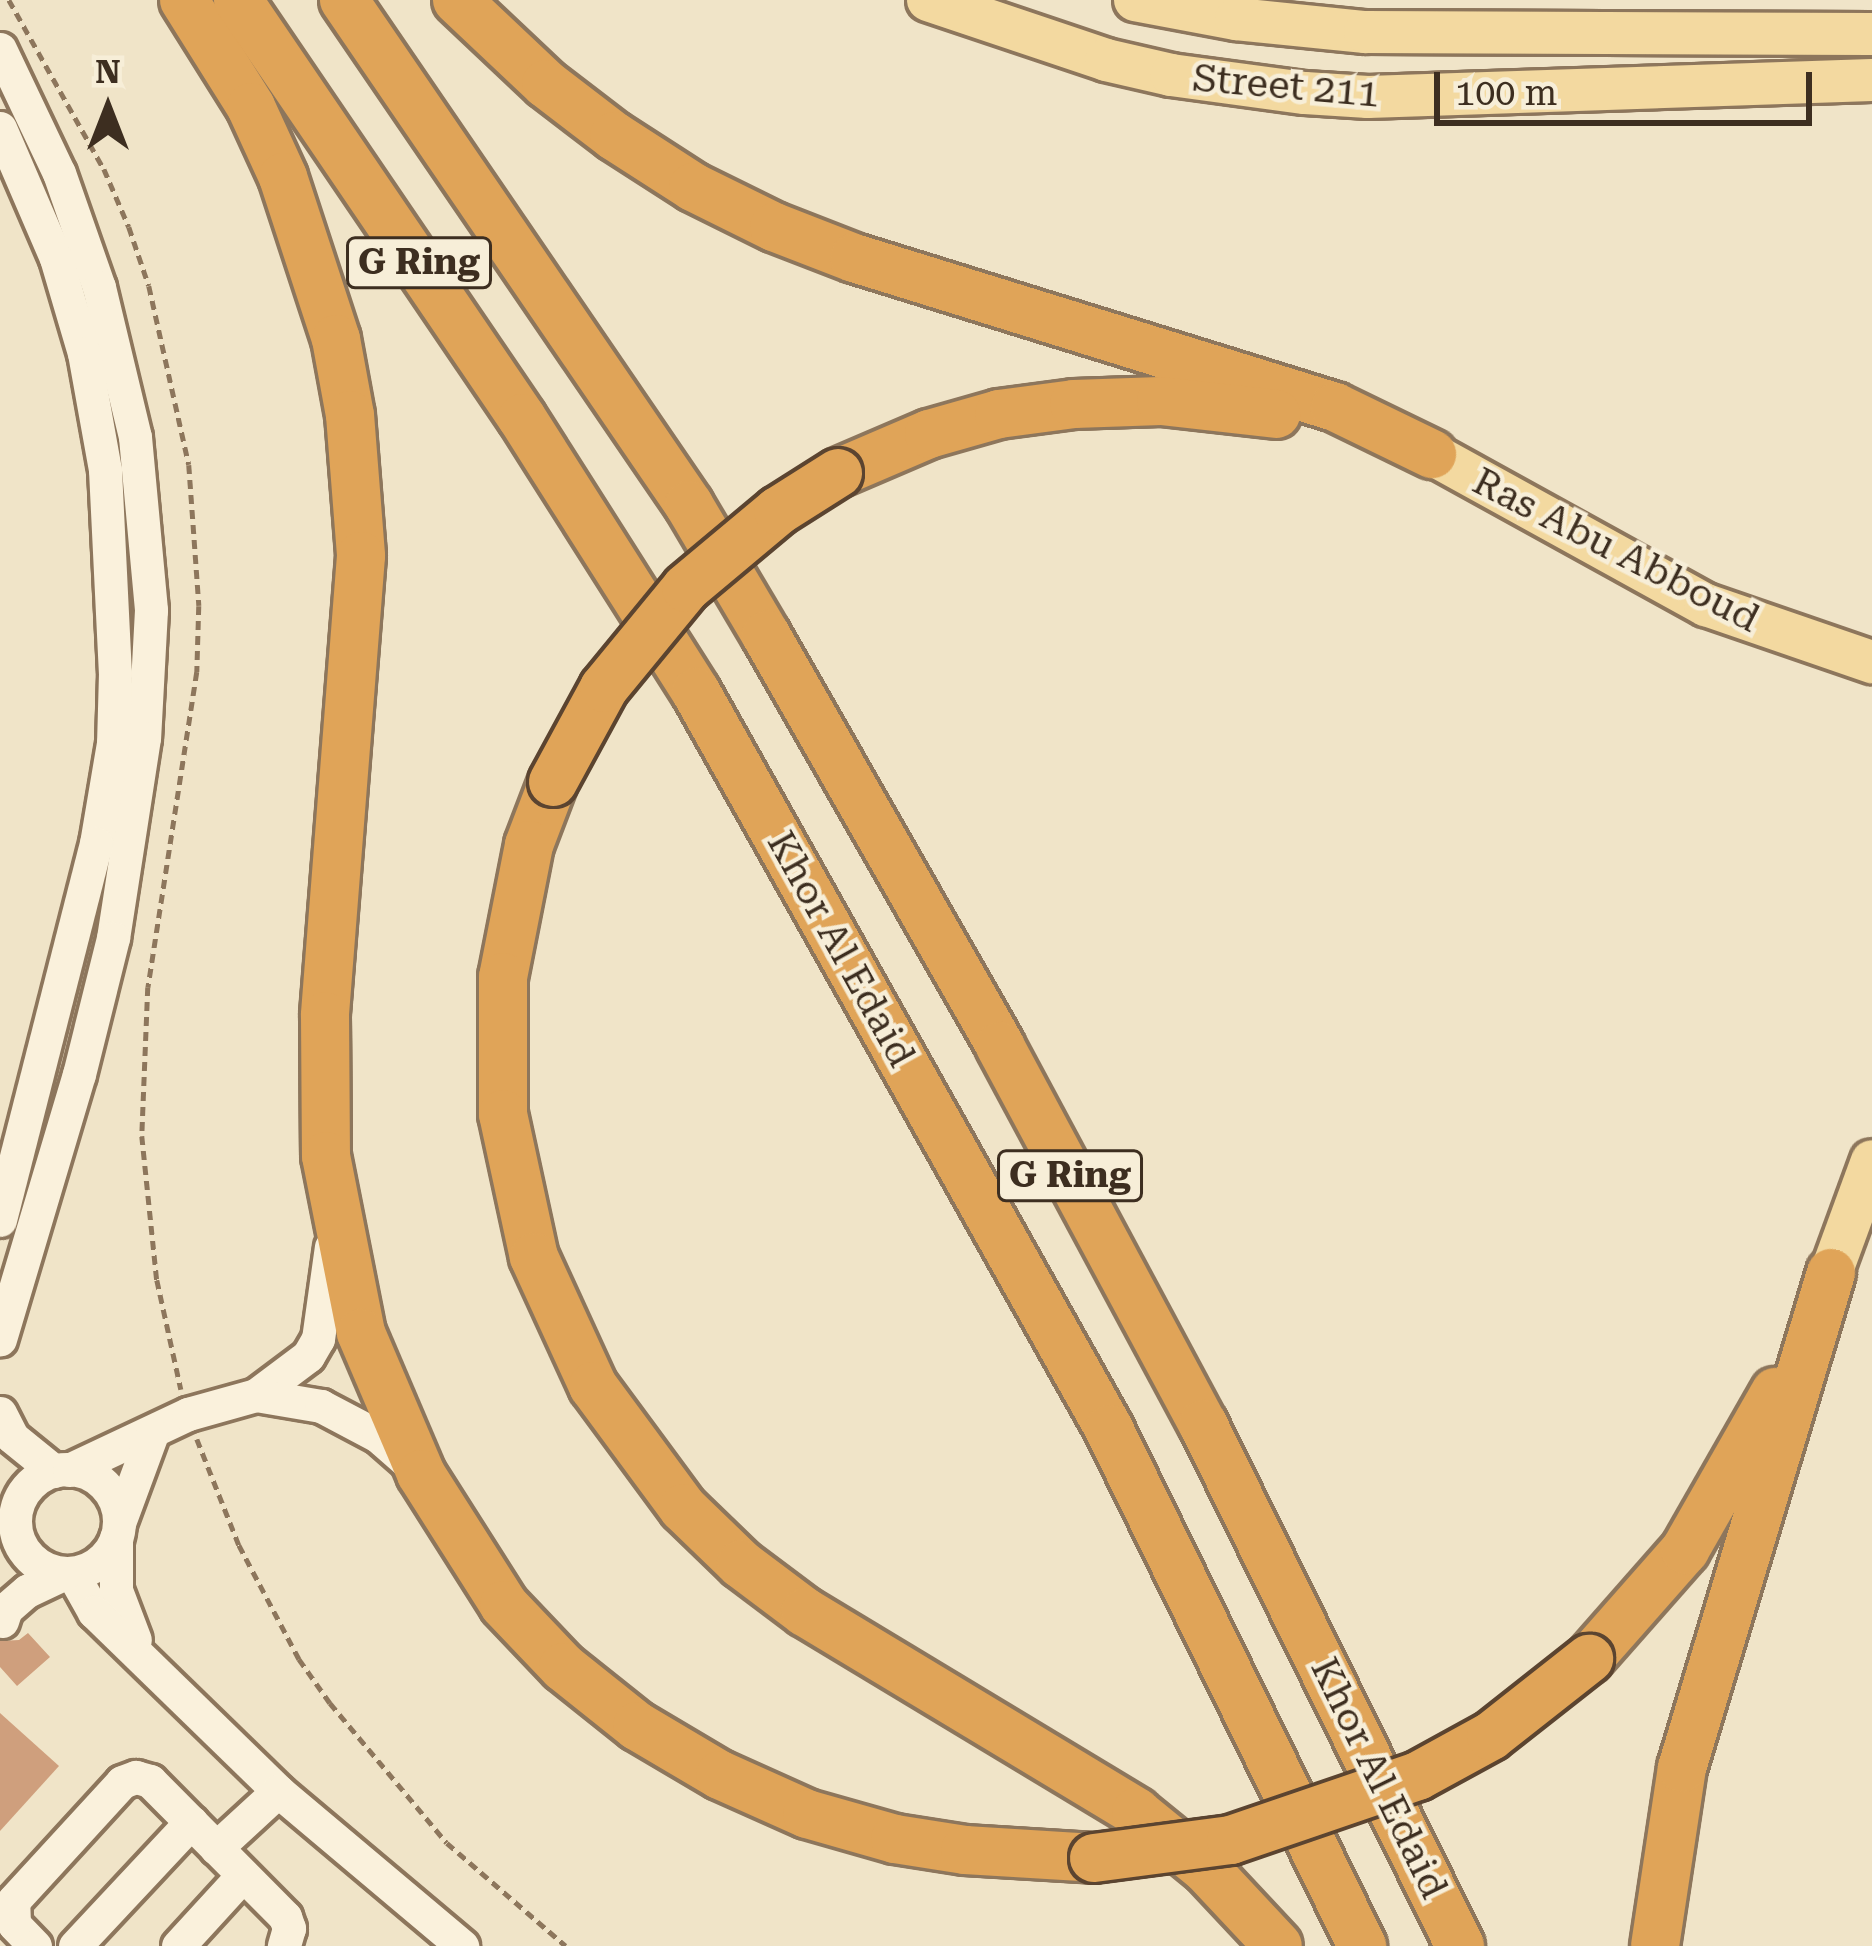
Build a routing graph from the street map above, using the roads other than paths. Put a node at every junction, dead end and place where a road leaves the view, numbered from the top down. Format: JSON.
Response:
{"nodes":[{"id":1,"x":184,"y":0,"type":"edge"},
{"id":2,"x":238,"y":0,"type":"edge"},
{"id":3,"x":344,"y":0,"type":"edge"},
{"id":4,"x":457,"y":0,"type":"edge"},
{"id":5,"x":928,"y":0,"type":"edge"},
{"id":6,"x":1135,"y":0,"type":"edge"},
{"id":7,"x":1872,"y":34,"type":"edge"},
{"id":8,"x":0,"y":49,"type":"edge"},
{"id":9,"x":1872,"y":80,"type":"edge"},
{"id":10,"x":0,"y":128,"type":"edge"},
{"id":11,"x":1432,"y":454,"type":"junction"},
{"id":12,"x":1872,"y":662,"type":"edge"},
{"id":13,"x":1872,"y":1161,"type":"edge"},
{"id":14,"x":333,"y":1214,"type":"junction"},
{"id":15,"x":0,"y":1220,"type":"edge"},
{"id":16,"x":1831,"y":1273,"type":"junction"},
{"id":17,"x":0,"y":1339,"type":"edge"},
{"id":18,"x":256,"y":1395,"type":"junction"},
{"id":19,"x":0,"y":1413,"type":"edge"},
{"id":20,"x":152,"y":1434,"type":"junction"},
{"id":21,"x":61,"y":1470,"type":"junction"},
{"id":22,"x":421,"y":1474,"type":"junction"},
{"id":23,"x":8,"y":1516,"type":"edge"},
{"id":24,"x":117,"y":1530,"type":"junction"},
{"id":25,"x":69,"y":1573,"type":"junction"},
{"id":26,"x":2,"y":1621,"type":"edge"},
{"id":27,"x":141,"y":1652,"type":"junction"},
{"id":28,"x":278,"y":1791,"type":"junction"},
{"id":29,"x":191,"y":1822,"type":"junction"},
{"id":30,"x":216,"y":1847,"type":"junction"},
{"id":31,"x":243,"y":1875,"type":"junction"},
{"id":32,"x":1274,"y":1943,"type":"edge"},
{"id":33,"x":35,"y":1946,"type":"edge"},
{"id":34,"x":75,"y":1946,"type":"edge"},
{"id":35,"x":178,"y":1946,"type":"edge"},
{"id":36,"x":284,"y":1946,"type":"edge"},
{"id":37,"x":461,"y":1946,"type":"edge"},
{"id":38,"x":1362,"y":1946,"type":"edge"},
{"id":39,"x":1460,"y":1946,"type":"edge"},
{"id":40,"x":1654,"y":1946,"type":"edge"}],
"edges":[{"from":1,"to":14,"type":"highway"},
{"from":2,"to":38,"type":"highway","name":"Khor Al Edaid","number":"G Ring"},
{"from":3,"to":39,"type":"highway","name":"Khor Al Edaid","number":"G Ring"},
{"from":4,"to":11,"type":"highway"},
{"from":5,"to":9,"type":"main road","name":"Street 211"},
{"from":6,"to":7,"type":"main road","name":"Street 211"},
{"from":8,"to":17,"type":"street"},
{"from":10,"to":15,"type":"street"},
{"from":11,"to":12,"type":"main road","name":"Ras Abu Abboud"},
{"from":11,"to":32,"type":"highway","bridge":true},
{"from":13,"to":16,"type":"main road"},
{"from":14,"to":18,"type":"street"},
{"from":14,"to":22,"type":"highway"},
{"from":16,"to":22,"type":"highway","bridge":true},
{"from":16,"to":40,"type":"highway"},
{"from":18,"to":20,"type":"street"},
{"from":18,"to":22,"type":"street"},
{"from":19,"to":21,"type":"street"},
{"from":20,"to":21,"type":"street"},
{"from":20,"to":24,"type":"street"},
{"from":21,"to":23,"type":"street"},
{"from":21,"to":24,"type":"street"},
{"from":23,"to":25,"type":"street"},
{"from":24,"to":25,"type":"street"},
{"from":24,"to":27,"type":"street"},
{"from":25,"to":26,"type":"street"},
{"from":25,"to":27,"type":"street"},
{"from":27,"to":28,"type":"street"},
{"from":28,"to":30,"type":"street"},
{"from":28,"to":37,"type":"street"},
{"from":29,"to":30,"type":"street"},
{"from":29,"to":33,"type":"street"},
{"from":29,"to":34,"type":"street"},
{"from":30,"to":31,"type":"street"},
{"from":31,"to":35,"type":"street"},
{"from":31,"to":36,"type":"street"}]}
